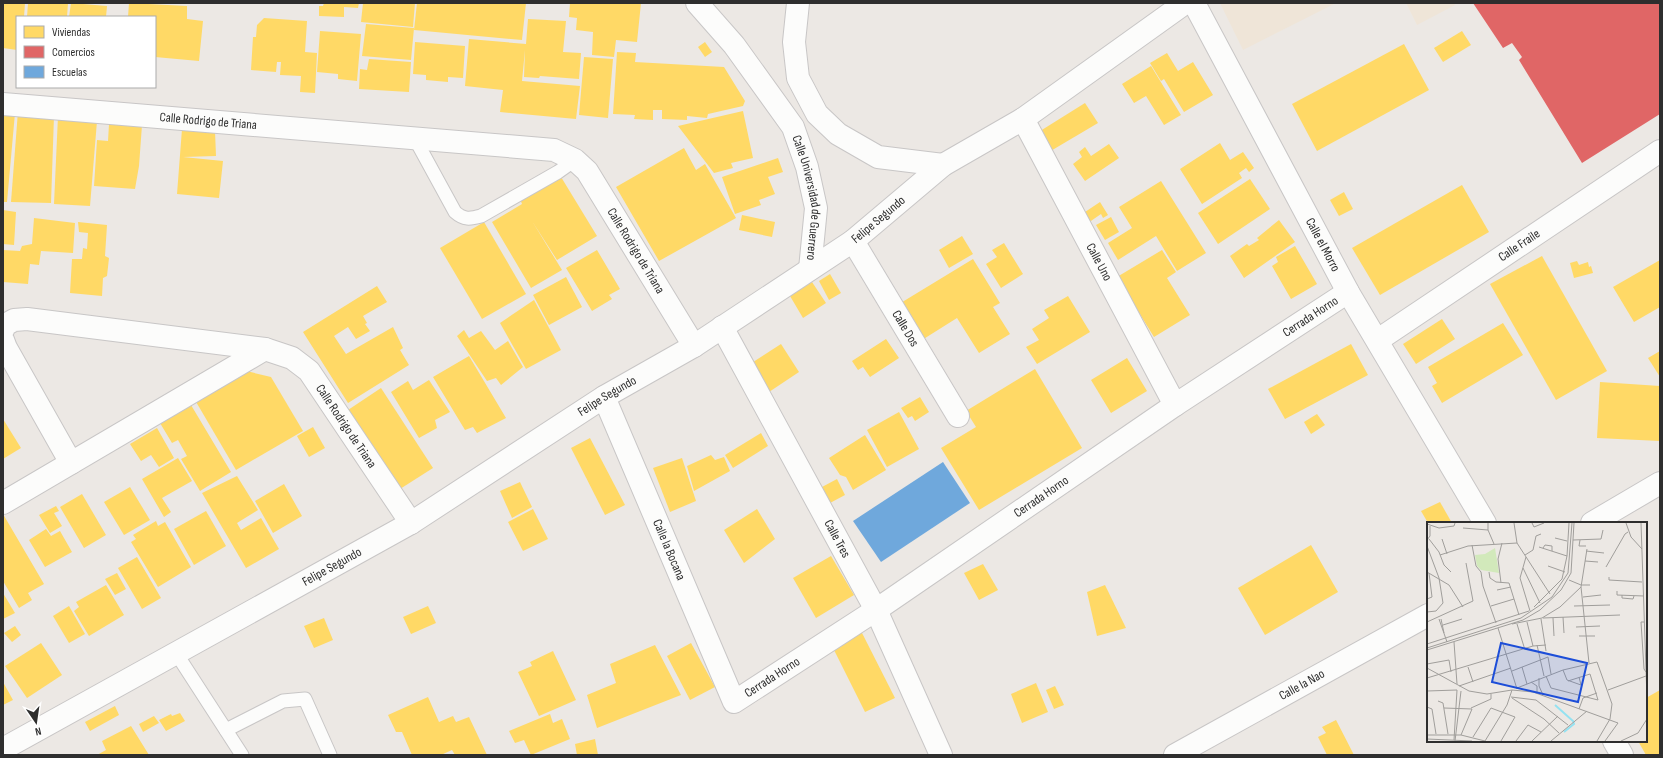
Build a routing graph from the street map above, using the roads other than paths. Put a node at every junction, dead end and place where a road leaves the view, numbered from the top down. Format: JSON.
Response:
{"nodes":[{"id":1,"x":697,"y":3,"type":"edge"},
{"id":2,"x":798,"y":3,"type":"edge"},
{"id":3,"x":1185,"y":3,"type":"edge"},
{"id":4,"x":1194,"y":3,"type":"edge"},
{"id":5,"x":3,"y":104,"type":"edge"},
{"id":6,"x":817,"y":114,"type":"junction"},
{"id":7,"x":1022,"y":119,"type":"junction"},
{"id":8,"x":793,"y":127,"type":"junction"},
{"id":9,"x":414,"y":137,"type":"junction"},
{"id":10,"x":1660,"y":151,"type":"edge"},
{"id":11,"x":575,"y":160,"type":"junction"},
{"id":12,"x":943,"y":164,"type":"junction"},
{"id":13,"x":853,"y":241,"type":"junction"},
{"id":14,"x":810,"y":269,"type":"junction"},
{"id":15,"x":1348,"y":292,"type":"junction"},
{"id":16,"x":722,"y":327,"type":"junction"},
{"id":17,"x":3,"y":330,"type":"edge"},
{"id":18,"x":3,"y":340,"type":"edge"},
{"id":19,"x":1378,"y":340,"type":"junction"},
{"id":20,"x":694,"y":346,"type":"junction"},
{"id":21,"x":265,"y":349,"type":"junction"},
{"id":22,"x":604,"y":397,"type":"junction"},
{"id":23,"x":1175,"y":405,"type":"junction"},
{"id":24,"x":958,"y":416,"type":"dead end"},
{"id":25,"x":71,"y":463,"type":"junction"},
{"id":26,"x":1660,"y":483,"type":"edge"},
{"id":27,"x":3,"y":503,"type":"edge"},
{"id":28,"x":1483,"y":522,"type":"edge"},
{"id":29,"x":1594,"y":522,"type":"edge"},
{"id":30,"x":411,"y":523,"type":"junction"},
{"id":31,"x":876,"y":610,"type":"junction"},
{"id":32,"x":1427,"y":616,"type":"edge"},
{"id":33,"x":176,"y":653,"type":"junction"},
{"id":34,"x":734,"y":702,"type":"joint"},
{"id":35,"x":226,"y":730,"type":"junction"},
{"id":36,"x":1615,"y":742,"type":"edge"},
{"id":37,"x":3,"y":749,"type":"edge"},
{"id":38,"x":1197,"y":749,"type":"edge"},
{"id":39,"x":242,"y":755,"type":"edge"},
{"id":40,"x":330,"y":755,"type":"edge"},
{"id":41,"x":942,"y":755,"type":"edge"},
{"id":42,"x":1175,"y":755,"type":"edge"},
{"id":43,"x":1622,"y":755,"type":"edge"}],
"edges":[{"from":1,"to":8,"type":"street","name":"Calle Universidad de Guerrero"},
{"from":2,"to":6,"type":"street"},
{"from":3,"to":7,"type":"street","name":"Felipe Segundo"},
{"from":4,"to":15,"type":"street","name":"Calle el Morro"},
{"from":5,"to":9,"type":"street","name":"Calle Rodrigo de Triana"},
{"from":6,"to":8,"type":"street","name":"Calle Universidad de Guerrero"},
{"from":6,"to":12,"type":"street"},
{"from":7,"to":12,"type":"street","name":"Felipe Segundo"},
{"from":7,"to":23,"type":"street","name":"Calle Uno"},
{"from":8,"to":14,"type":"street","name":"Calle Universidad de Guerrero"},
{"from":9,"to":11,"type":"street","name":"Calle Rodrigo de Triana"},
{"from":9,"to":11,"type":"lane"},
{"from":10,"to":19,"type":"street","name":"Calle Fraile"},
{"from":11,"to":20,"type":"street","name":"Calle Rodrigo de Triana"},
{"from":12,"to":13,"type":"street","name":"Felipe Segundo"},
{"from":13,"to":14,"type":"street","name":"Felipe Segundo"},
{"from":13,"to":24,"type":"street","name":"Calle Dos"},
{"from":14,"to":16,"type":"street","name":"Felipe Segundo"},
{"from":15,"to":19,"type":"street","name":"Calle el Morro"},
{"from":15,"to":23,"type":"street","name":"Cerrada Horno"},
{"from":16,"to":20,"type":"street","name":"Felipe Segundo"},
{"from":16,"to":31,"type":"street","name":"Calle Tres"},
{"from":17,"to":21,"type":"street","name":"Calle Rodrigo de Triana"},
{"from":18,"to":25,"type":"street"},
{"from":19,"to":28,"type":"street","name":"Calle el Morro"},
{"from":20,"to":22,"type":"street","name":"Felipe Segundo"},
{"from":21,"to":25,"type":"street"},
{"from":21,"to":30,"type":"street","name":"Calle Rodrigo de Triana"},
{"from":22,"to":30,"type":"street","name":"Felipe Segundo"},
{"from":22,"to":34,"type":"street","name":"Calle la Bocana"},
{"from":23,"to":31,"type":"street","name":"Cerrada Horno"},
{"from":25,"to":27,"type":"street"},
{"from":26,"to":29,"type":"street"},
{"from":30,"to":33,"type":"street","name":"Felipe Segundo"},
{"from":31,"to":34,"type":"street","name":"Cerrada Horno"},
{"from":31,"to":41,"type":"street","name":"Calle Tres"},
{"from":32,"to":38,"type":"street","name":"Calle la Nao"},
{"from":33,"to":35,"type":"lane"},
{"from":33,"to":37,"type":"street","name":"Felipe Segundo"},
{"from":35,"to":39,"type":"lane"},
{"from":35,"to":40,"type":"lane"},
{"from":36,"to":43,"type":"street"},
{"from":38,"to":42,"type":"street","name":"Calle la Nao"}]}
